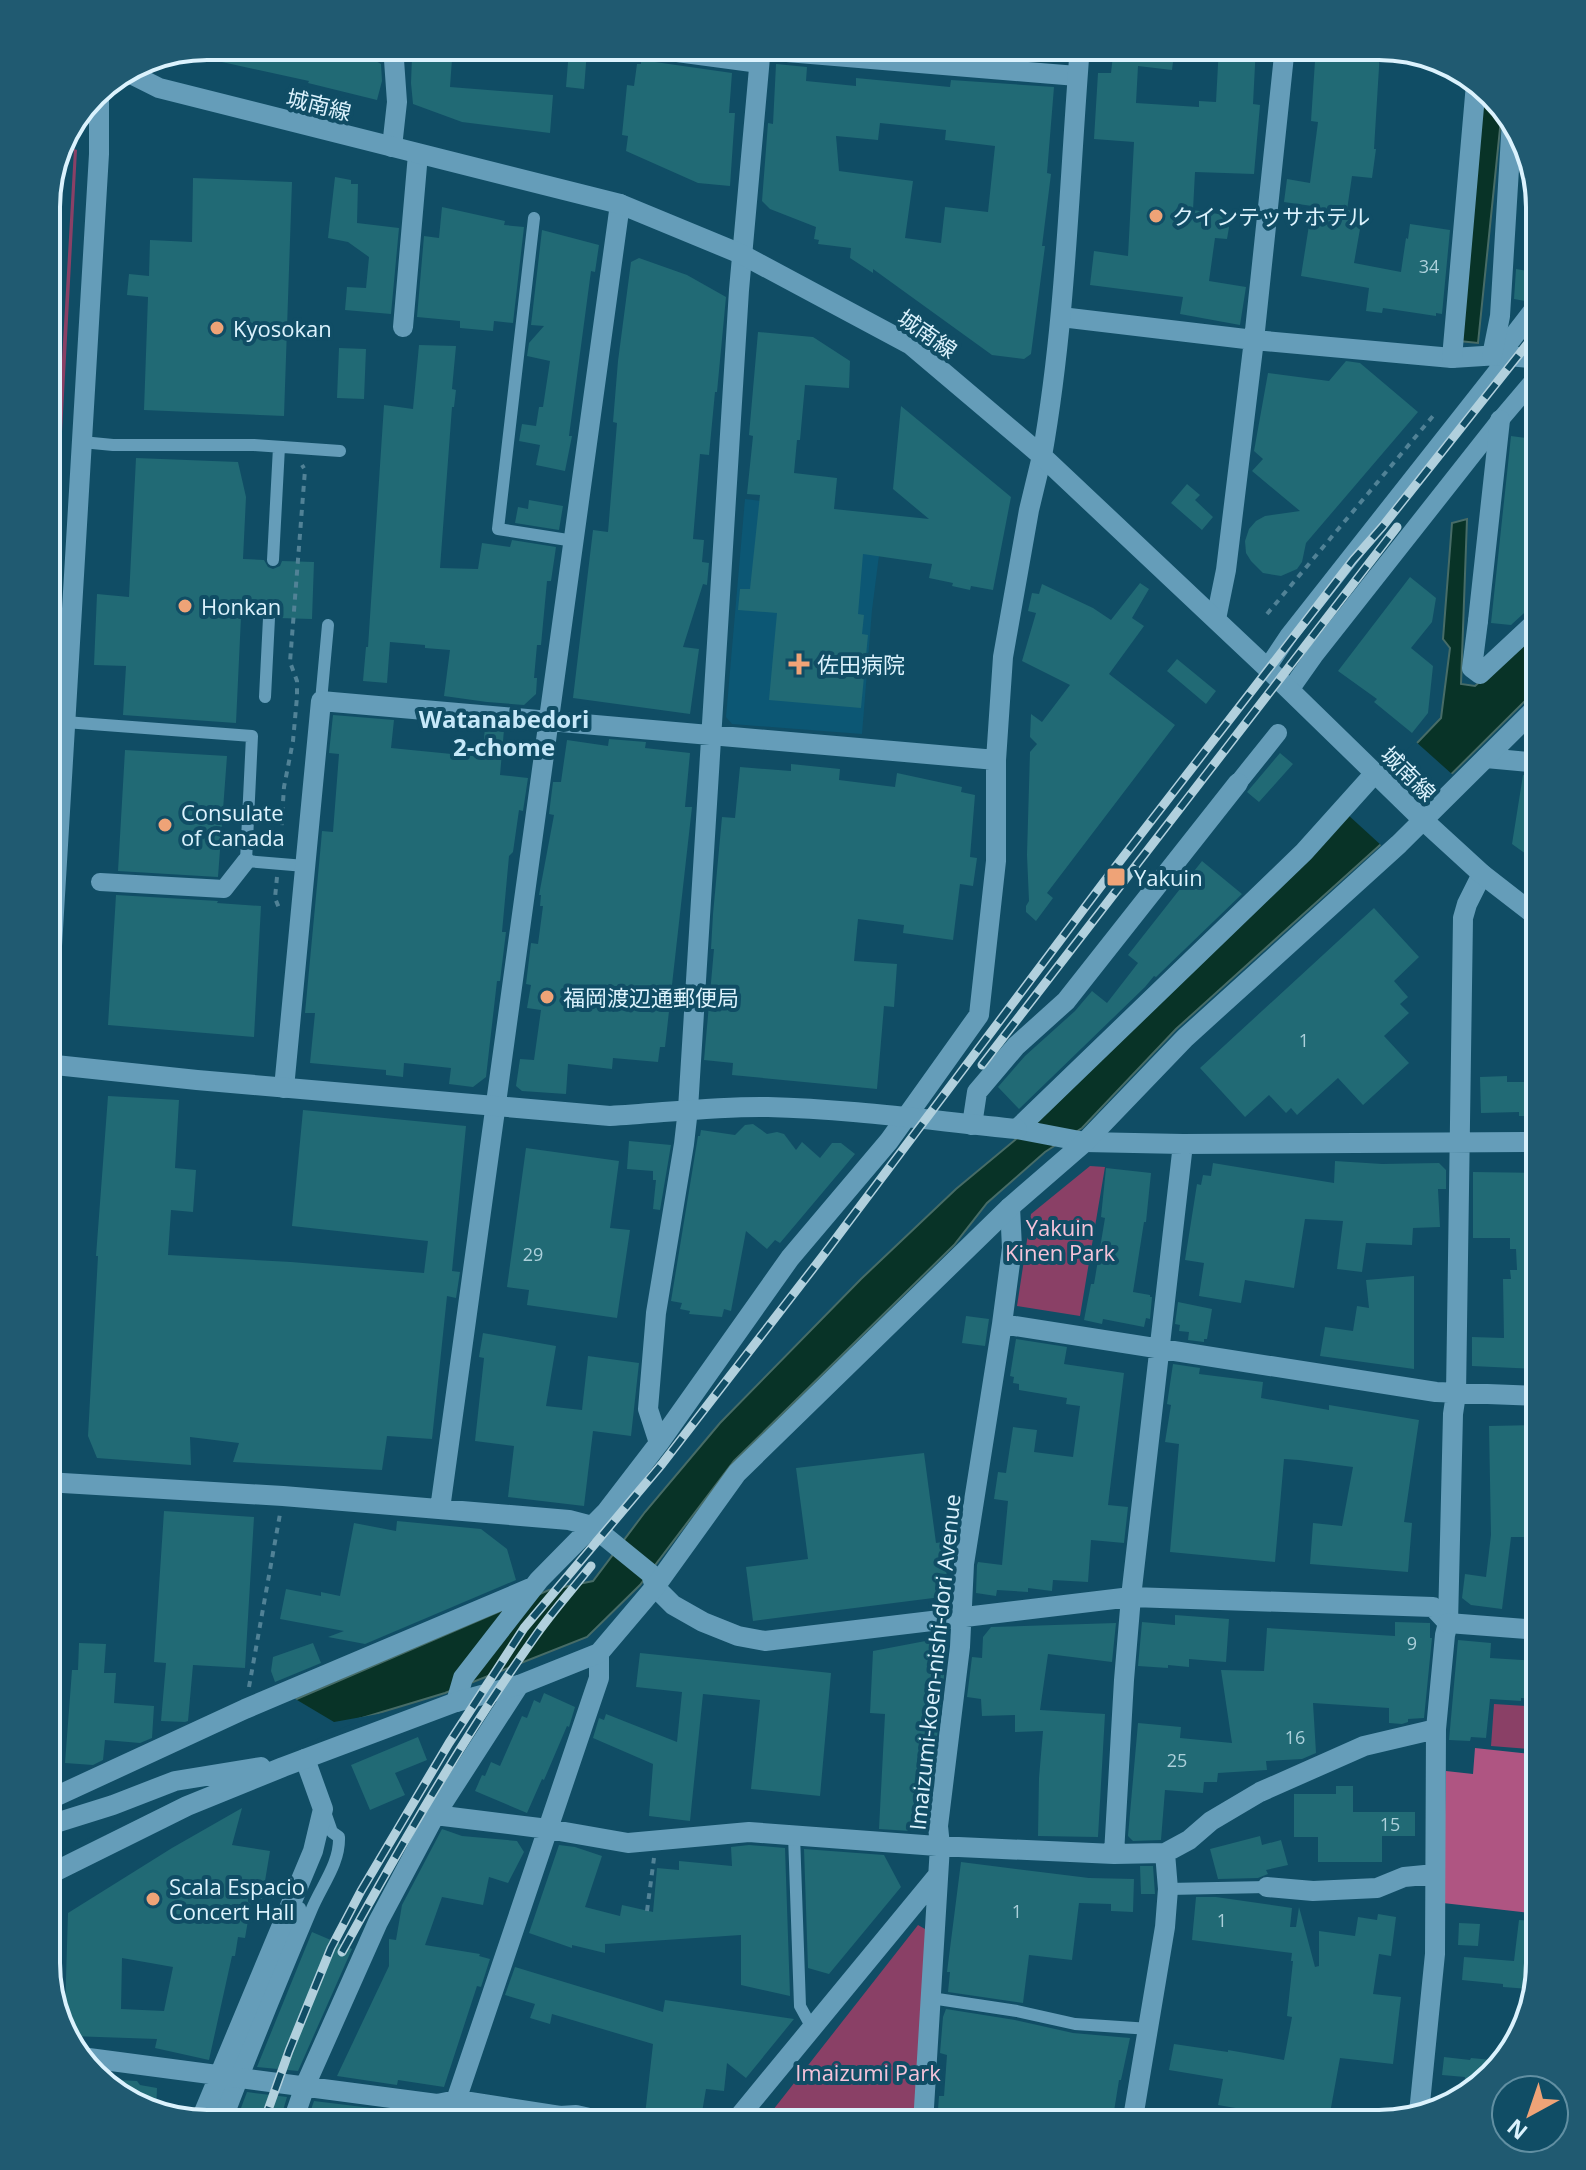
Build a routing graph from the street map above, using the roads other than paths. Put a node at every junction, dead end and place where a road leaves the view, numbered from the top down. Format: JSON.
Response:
{"nodes":[{"id":1,"x":394,"y":60,"type":"edge"},
{"id":2,"x":759,"y":60,"type":"edge"},
{"id":3,"x":846,"y":60,"type":"edge"},
{"id":4,"x":1079,"y":60,"type":"edge"},
{"id":5,"x":1284,"y":60,"type":"edge"},
{"id":6,"x":1077,"y":76,"type":"junction"},
{"id":7,"x":138,"y":77,"type":"edge"},
{"id":8,"x":1475,"y":96,"type":"edge"},
{"id":9,"x":99,"y":107,"type":"edge"},
{"id":10,"x":1511,"y":142,"type":"edge"},
{"id":11,"x":392,"y":147,"type":"junction"},
{"id":12,"x":418,"y":154,"type":"junction"},
{"id":13,"x":620,"y":204,"type":"junction"},
{"id":14,"x":534,"y":218,"type":"dead end"},
{"id":15,"x":741,"y":254,"type":"junction"},
{"id":16,"x":1061,"y":317,"type":"junction"},
{"id":17,"x":1526,"y":321,"type":"edge"},
{"id":18,"x":403,"y":327,"type":"dead end"},
{"id":19,"x":1254,"y":340,"type":"junction"},
{"id":20,"x":1500,"y":356,"type":"junction"},
{"id":21,"x":1452,"y":358,"type":"junction"},
{"id":22,"x":1526,"y":358,"type":"edge"},
{"id":23,"x":1526,"y":389,"type":"edge"},
{"id":24,"x":1500,"y":420,"type":"junction"},
{"id":25,"x":82,"y":442,"type":"junction"},
{"id":26,"x":340,"y":451,"type":"dead end"},
{"id":27,"x":279,"y":453,"type":"junction"},
{"id":28,"x":1042,"y":456,"type":"junction"},
{"id":29,"x":574,"y":541,"type":"junction"},
{"id":30,"x":273,"y":560,"type":"dead end"},
{"id":31,"x":269,"y":618,"type":"dead end"},
{"id":32,"x":1216,"y":619,"type":"junction"},
{"id":33,"x":328,"y":625,"type":"dead end"},
{"id":34,"x":1526,"y":631,"type":"edge"},
{"id":35,"x":1267,"y":668,"type":"junction"},
{"id":36,"x":60,"y":679,"type":"edge"},
{"id":37,"x":1290,"y":690,"type":"junction"},
{"id":38,"x":265,"y":697,"type":"dead end"},
{"id":39,"x":321,"y":701,"type":"junction"},
{"id":40,"x":1526,"y":718,"type":"edge"},
{"id":41,"x":550,"y":720,"type":"junction"},
{"id":42,"x":60,"y":722,"type":"edge"},
{"id":43,"x":1278,"y":733,"type":"dead end"},
{"id":44,"x":710,"y":735,"type":"junction"},
{"id":45,"x":1486,"y":758,"type":"junction"},
{"id":46,"x":996,"y":760,"type":"junction"},
{"id":47,"x":1526,"y":762,"type":"edge"},
{"id":48,"x":1377,"y":776,"type":"junction"},
{"id":49,"x":1238,"y":783,"type":"joint"},
{"id":50,"x":1419,"y":816,"type":"junction"},
{"id":51,"x":246,"y":861,"type":"junction"},
{"id":52,"x":305,"y":866,"type":"junction"},
{"id":53,"x":1482,"y":874,"type":"junction"},
{"id":54,"x":100,"y":882,"type":"dead end"},
{"id":55,"x":1526,"y":908,"type":"edge"},
{"id":56,"x":60,"y":1065,"type":"edge"},
{"id":57,"x":284,"y":1088,"type":"junction"},
{"id":58,"x":496,"y":1106,"type":"junction"},
{"id":59,"x":688,"y":1109,"type":"junction"},
{"id":60,"x":905,"y":1118,"type":"junction"},
{"id":61,"x":972,"y":1125,"type":"junction"},
{"id":62,"x":1018,"y":1130,"type":"junction"},
{"id":63,"x":1077,"y":1141,"type":"junction"},
{"id":64,"x":1459,"y":1142,"type":"junction"},
{"id":65,"x":1526,"y":1142,"type":"edge"},
{"id":66,"x":1183,"y":1144,"type":"junction"},
{"id":67,"x":1010,"y":1207,"type":"junction"},
{"id":68,"x":1002,"y":1324,"type":"junction"},
{"id":69,"x":1160,"y":1349,"type":"junction"},
{"id":70,"x":1456,"y":1394,"type":"junction"},
{"id":71,"x":1526,"y":1396,"type":"edge"},
{"id":72,"x":659,"y":1443,"type":"junction"},
{"id":73,"x":60,"y":1483,"type":"edge"},
{"id":74,"x":440,"y":1509,"type":"junction"},
{"id":75,"x":592,"y":1526,"type":"junction"},
{"id":76,"x":653,"y":1580,"type":"junction"},
{"id":77,"x":537,"y":1583,"type":"junction"},
{"id":78,"x":1131,"y":1597,"type":"junction"},
{"id":79,"x":962,"y":1619,"type":"junction"},
{"id":80,"x":1448,"y":1623,"type":"junction"},
{"id":81,"x":1526,"y":1629,"type":"edge"},
{"id":82,"x":599,"y":1653,"type":"junction"},
{"id":83,"x":519,"y":1685,"type":"junction"},
{"id":84,"x":457,"y":1696,"type":"junction"},
{"id":85,"x":1436,"y":1729,"type":"junction"},
{"id":86,"x":305,"y":1759,"type":"junction"},
{"id":87,"x":283,"y":1767,"type":"junction"},
{"id":88,"x":60,"y":1795,"type":"edge"},
{"id":89,"x":323,"y":1809,"type":"junction"},
{"id":90,"x":435,"y":1815,"type":"junction"},
{"id":91,"x":60,"y":1822,"type":"edge"},
{"id":92,"x":548,"y":1829,"type":"junction"},
{"id":93,"x":794,"y":1835,"type":"junction"},
{"id":94,"x":328,"y":1836,"type":"junction"},
{"id":95,"x":940,"y":1846,"type":"junction"},
{"id":96,"x":1165,"y":1853,"type":"junction"},
{"id":97,"x":1114,"y":1854,"type":"junction"},
{"id":98,"x":60,"y":1869,"type":"edge"},
{"id":99,"x":1435,"y":1874,"type":"junction"},
{"id":100,"x":938,"y":1875,"type":"junction"},
{"id":101,"x":1267,"y":1887,"type":"joint"},
{"id":102,"x":1168,"y":1889,"type":"junction"},
{"id":103,"x":931,"y":1998,"type":"junction"},
{"id":104,"x":812,"y":2028,"type":"junction"},
{"id":105,"x":1150,"y":2029,"type":"junction"},
{"id":106,"x":95,"y":2059,"type":"edge"},
{"id":107,"x":218,"y":2075,"type":"junction"},
{"id":108,"x":305,"y":2086,"type":"junction"},
{"id":109,"x":457,"y":2100,"type":"junction"},
{"id":110,"x":1420,"y":2104,"type":"edge"},
{"id":111,"x":204,"y":2110,"type":"edge"},
{"id":112,"x":218,"y":2110,"type":"edge"},
{"id":113,"x":231,"y":2110,"type":"edge"},
{"id":114,"x":297,"y":2110,"type":"edge"},
{"id":115,"x":453,"y":2110,"type":"edge"},
{"id":116,"x":521,"y":2110,"type":"edge"},
{"id":117,"x":745,"y":2110,"type":"edge"},
{"id":118,"x":924,"y":2110,"type":"edge"},
{"id":119,"x":1135,"y":2110,"type":"edge"}],
"edges":[{"from":1,"to":11,"type":"street"},
{"from":2,"to":15,"type":"street"},
{"from":3,"to":6,"type":"street"},
{"from":4,"to":6,"type":"street"},
{"from":5,"to":19,"type":"street"},
{"from":6,"to":16,"type":"street"},
{"from":7,"to":11,"type":"street","name":"城南線"},
{"from":8,"to":21,"type":"street"},
{"from":9,"to":25,"type":"street"},
{"from":10,"to":20,"type":"street"},
{"from":11,"to":12,"type":"street","name":"城南線"},
{"from":12,"to":13,"type":"street","name":"城南線"},
{"from":12,"to":18,"type":"street"},
{"from":13,"to":15,"type":"street","name":"城南線"},
{"from":13,"to":29,"type":"street"},
{"from":14,"to":29,"type":"lane"},
{"from":15,"to":28,"type":"street","name":"城南線"},
{"from":15,"to":44,"type":"street"},
{"from":16,"to":19,"type":"street"},
{"from":16,"to":28,"type":"street"},
{"from":17,"to":20,"type":"street"},
{"from":19,"to":21,"type":"street"},
{"from":19,"to":32,"type":"street"},
{"from":20,"to":21,"type":"street"},
{"from":20,"to":22,"type":"street"},
{"from":20,"to":35,"type":"street"},
{"from":23,"to":24,"type":"street"},
{"from":24,"to":34,"type":"street"},
{"from":24,"to":37,"type":"street"},
{"from":25,"to":27,"type":"lane"},
{"from":25,"to":36,"type":"street"},
{"from":26,"to":27,"type":"lane"},
{"from":27,"to":30,"type":"lane"},
{"from":28,"to":32,"type":"street","name":"城南線"},
{"from":28,"to":46,"type":"street"},
{"from":29,"to":41,"type":"street"},
{"from":31,"to":38,"type":"lane"},
{"from":32,"to":35,"type":"street","name":"城南線"},
{"from":33,"to":39,"type":"lane"},
{"from":35,"to":37,"type":"street","name":"城南線"},
{"from":37,"to":48,"type":"street","name":"城南線"},
{"from":39,"to":41,"type":"street"},
{"from":39,"to":52,"type":"street"},
{"from":40,"to":45,"type":"street"},
{"from":41,"to":44,"type":"street"},
{"from":41,"to":58,"type":"street"},
{"from":42,"to":51,"type":"lane"},
{"from":43,"to":49,"type":"street"},
{"from":44,"to":46,"type":"street"},
{"from":44,"to":59,"type":"street"},
{"from":45,"to":47,"type":"street"},
{"from":45,"to":50,"type":"street"},
{"from":46,"to":60,"type":"street"},
{"from":48,"to":50,"type":"street","name":"城南線"},
{"from":48,"to":62,"type":"street"},
{"from":49,"to":61,"type":"street"},
{"from":50,"to":53,"type":"street","name":"城南線"},
{"from":50,"to":63,"type":"street"},
{"from":51,"to":52,"type":"lane"},
{"from":51,"to":54,"type":"street"},
{"from":52,"to":57,"type":"street"},
{"from":53,"to":55,"type":"street","name":"城南線"},
{"from":53,"to":64,"type":"street"},
{"from":56,"to":57,"type":"street"},
{"from":57,"to":58,"type":"street"},
{"from":58,"to":59,"type":"street"},
{"from":58,"to":74,"type":"street"},
{"from":59,"to":60,"type":"street"},
{"from":59,"to":72,"type":"street"},
{"from":60,"to":61,"type":"street"},
{"from":60,"to":72,"type":"street"},
{"from":61,"to":62,"type":"street"},
{"from":62,"to":63,"type":"street"},
{"from":63,"to":66,"type":"street"},
{"from":63,"to":67,"type":"street"},
{"from":64,"to":65,"type":"street"},
{"from":64,"to":66,"type":"street"},
{"from":64,"to":70,"type":"street"},
{"from":66,"to":69,"type":"street"},
{"from":67,"to":68,"type":"street","name":"Imaizumi-koen-nishi-dori Avenue"},
{"from":67,"to":76,"type":"street"},
{"from":68,"to":69,"type":"street"},
{"from":68,"to":79,"type":"street","name":"Imaizumi-koen-nishi-dori Avenue"},
{"from":69,"to":70,"type":"street"},
{"from":69,"to":78,"type":"street"},
{"from":70,"to":71,"type":"street"},
{"from":70,"to":80,"type":"street"},
{"from":72,"to":75,"type":"street"},
{"from":73,"to":74,"type":"street"},
{"from":74,"to":75,"type":"street"},
{"from":75,"to":76,"type":"street"},
{"from":75,"to":77,"type":"street"},
{"from":76,"to":79,"type":"street"},
{"from":76,"to":82,"type":"street"},
{"from":77,"to":84,"type":"street"},
{"from":77,"to":88,"type":"street"},
{"from":78,"to":79,"type":"street"},
{"from":78,"to":80,"type":"street"},
{"from":78,"to":97,"type":"street"},
{"from":79,"to":95,"type":"street","name":"Imaizumi-koen-nishi-dori Avenue"},
{"from":80,"to":81,"type":"street"},
{"from":80,"to":85,"type":"street"},
{"from":82,"to":83,"type":"street"},
{"from":82,"to":92,"type":"street"},
{"from":83,"to":84,"type":"street"},
{"from":83,"to":90,"type":"street"},
{"from":84,"to":86,"type":"street"},
{"from":85,"to":96,"type":"street"},
{"from":85,"to":99,"type":"street"},
{"from":86,"to":87,"type":"street"},
{"from":86,"to":89,"type":"street"},
{"from":87,"to":91,"type":"street"},
{"from":87,"to":98,"type":"street"},
{"from":89,"to":94,"type":"lane"},
{"from":89,"to":107,"type":"street"},
{"from":90,"to":92,"type":"street"},
{"from":90,"to":108,"type":"street"},
{"from":92,"to":93,"type":"street"},
{"from":92,"to":109,"type":"street"},
{"from":93,"to":95,"type":"street"},
{"from":93,"to":104,"type":"lane"},
{"from":94,"to":112,"type":"lane"},
{"from":94,"to":113,"type":"lane"},
{"from":95,"to":97,"type":"street"},
{"from":95,"to":100,"type":"street","name":"Imaizumi-koen-nishi-dori Avenue"},
{"from":96,"to":97,"type":"street"},
{"from":96,"to":102,"type":"street"},
{"from":99,"to":101,"type":"street"},
{"from":99,"to":110,"type":"street"},
{"from":100,"to":103,"type":"street","name":"Imaizumi-koen-nishi-dori Avenue"},
{"from":100,"to":104,"type":"street"},
{"from":101,"to":102,"type":"lane"},
{"from":102,"to":105,"type":"street"},
{"from":103,"to":105,"type":"lane"},
{"from":103,"to":118,"type":"street","name":"Imaizumi-koen-nishi-dori Avenue"},
{"from":104,"to":117,"type":"street"},
{"from":105,"to":119,"type":"street"},
{"from":106,"to":107,"type":"street"},
{"from":107,"to":108,"type":"street"},
{"from":107,"to":111,"type":"street"},
{"from":108,"to":109,"type":"street"},
{"from":108,"to":114,"type":"street"},
{"from":109,"to":115,"type":"street"},
{"from":109,"to":116,"type":"street"}]}
